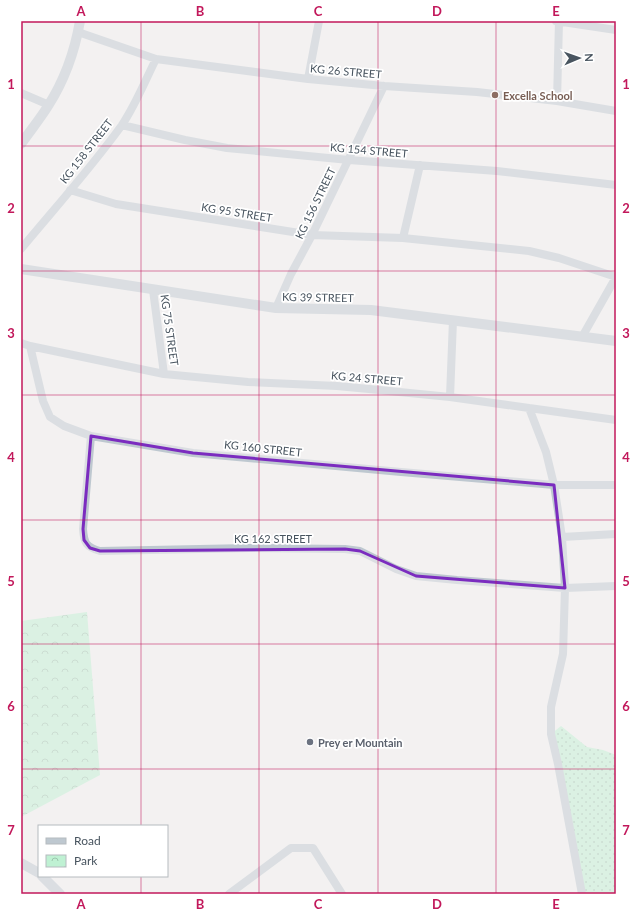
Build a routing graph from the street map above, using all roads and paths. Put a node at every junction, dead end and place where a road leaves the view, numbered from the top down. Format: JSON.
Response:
{"nodes":[{"id":1,"x":80,"y":21,"type":"edge"},
{"id":2,"x":319,"y":21,"type":"edge"},
{"id":3,"x":558,"y":21,"type":"edge"},
{"id":4,"x":616,"y":30,"type":"edge"},
{"id":5,"x":78,"y":32,"type":"junction"},
{"id":6,"x":156,"y":59,"type":"junction"},
{"id":7,"x":308,"y":79,"type":"junction"},
{"id":8,"x":384,"y":86,"type":"junction"},
{"id":9,"x":21,"y":93,"type":"edge"},
{"id":10,"x":557,"y":101,"type":"junction"},
{"id":11,"x":49,"y":105,"type":"junction"},
{"id":12,"x":616,"y":111,"type":"edge"},
{"id":13,"x":122,"y":125,"type":"junction"},
{"id":14,"x":21,"y":144,"type":"edge"},
{"id":15,"x":349,"y":160,"type":"junction"},
{"id":16,"x":420,"y":165,"type":"junction"},
{"id":17,"x":616,"y":185,"type":"edge"},
{"id":18,"x":70,"y":190,"type":"junction"},
{"id":19,"x":312,"y":235,"type":"junction"},
{"id":20,"x":403,"y":238,"type":"junction"},
{"id":21,"x":21,"y":249,"type":"edge"},
{"id":22,"x":21,"y":269,"type":"edge"},
{"id":23,"x":616,"y":277,"type":"edge"},
{"id":24,"x":153,"y":290,"type":"junction"},
{"id":25,"x":276,"y":308,"type":"junction"},
{"id":26,"x":453,"y":320,"type":"junction"},
{"id":27,"x":582,"y":337,"type":"junction"},
{"id":28,"x":616,"y":341,"type":"edge"},
{"id":29,"x":21,"y":342,"type":"edge"},
{"id":30,"x":30,"y":346,"type":"junction"},
{"id":31,"x":164,"y":374,"type":"junction"},
{"id":32,"x":450,"y":397,"type":"junction"},
{"id":33,"x":528,"y":408,"type":"junction"},
{"id":34,"x":616,"y":420,"type":"edge"},
{"id":35,"x":91,"y":436,"type":"junction"},
{"id":36,"x":554,"y":485,"type":"junction"},
{"id":37,"x":616,"y":485,"type":"edge"},
{"id":38,"x":616,"y":534,"type":"edge"},
{"id":39,"x":562,"y":537,"type":"junction"},
{"id":40,"x":616,"y":586,"type":"edge"},
{"id":41,"x":565,"y":588,"type":"junction"},
{"id":42,"x":21,"y":863,"type":"edge"},
{"id":43,"x":38,"y":872,"type":"edge"},
{"id":44,"x":43,"y":877,"type":"edge"},
{"id":45,"x":60,"y":894,"type":"edge"},
{"id":46,"x":229,"y":894,"type":"edge"},
{"id":47,"x":342,"y":894,"type":"edge"},
{"id":48,"x":582,"y":894,"type":"edge"}],
"edges":[{"from":1,"to":5,"type":"street"},
{"from":2,"to":7,"type":"street"},
{"from":3,"to":4,"type":"street"},
{"from":3,"to":10,"type":"street"},
{"from":5,"to":6,"type":"street","name":"KG 26 STREET"},
{"from":5,"to":11,"type":"street"},
{"from":6,"to":7,"type":"street","name":"KG 26 STREET"},
{"from":6,"to":13,"type":"street","name":"KG 158 STREET"},
{"from":7,"to":8,"type":"street","name":"KG 26 STREET"},
{"from":8,"to":10,"type":"street","name":"KG 26 STREET"},
{"from":8,"to":15,"type":"street","name":"KG 156 STREET"},
{"from":9,"to":11,"type":"street"},
{"from":10,"to":12,"type":"street","name":"KG 26 STREET"},
{"from":11,"to":14,"type":"street"},
{"from":13,"to":15,"type":"street","name":"KG 154 STREET"},
{"from":13,"to":18,"type":"street","name":"KG 158 STREET"},
{"from":15,"to":16,"type":"street","name":"KG 154 STREET"},
{"from":15,"to":19,"type":"street","name":"KG 156 STREET"},
{"from":16,"to":17,"type":"street","name":"KG 154 STREET"},
{"from":16,"to":20,"type":"street"},
{"from":18,"to":19,"type":"street","name":"KG 95 STREET"},
{"from":18,"to":21,"type":"street","name":"KG 158 STREET"},
{"from":19,"to":20,"type":"street","name":"KG 95 STREET"},
{"from":19,"to":25,"type":"street","name":"KG 156 STREET"},
{"from":20,"to":23,"type":"street","name":"KG 95 STREET"},
{"from":22,"to":24,"type":"street","name":"KG 39 STREET"},
{"from":23,"to":27,"type":"street"},
{"from":24,"to":25,"type":"street","name":"KG 39 STREET"},
{"from":24,"to":31,"type":"street","name":"KG 75 STREET"},
{"from":25,"to":26,"type":"street","name":"KG 39 STREET"},
{"from":26,"to":27,"type":"street","name":"KG 39 STREET"},
{"from":26,"to":32,"type":"street"},
{"from":27,"to":28,"type":"street","name":"KG 39 STREET"},
{"from":29,"to":30,"type":"street","name":"KG 24 STREET"},
{"from":30,"to":31,"type":"street","name":"KG 24 STREET"},
{"from":30,"to":35,"type":"street","name":"KG 160 STREET"},
{"from":31,"to":32,"type":"street","name":"KG 24 STREET"},
{"from":32,"to":33,"type":"street","name":"KG 24 STREET"},
{"from":33,"to":34,"type":"street","name":"KG 24 STREET"},
{"from":33,"to":36,"type":"street"},
{"from":35,"to":36,"type":"street","name":"KG 160 STREET"},
{"from":35,"to":41,"type":"street","name":"KG 162 STREET"},
{"from":36,"to":37,"type":"street","name":"KG 160 STREET"},
{"from":36,"to":39,"type":"street"},
{"from":38,"to":39,"type":"street"},
{"from":39,"to":41,"type":"street"},
{"from":40,"to":41,"type":"street"},
{"from":41,"to":48,"type":"street"},
{"from":42,"to":43,"type":"street"},
{"from":44,"to":45,"type":"street"},
{"from":46,"to":47,"type":"street"}]}
